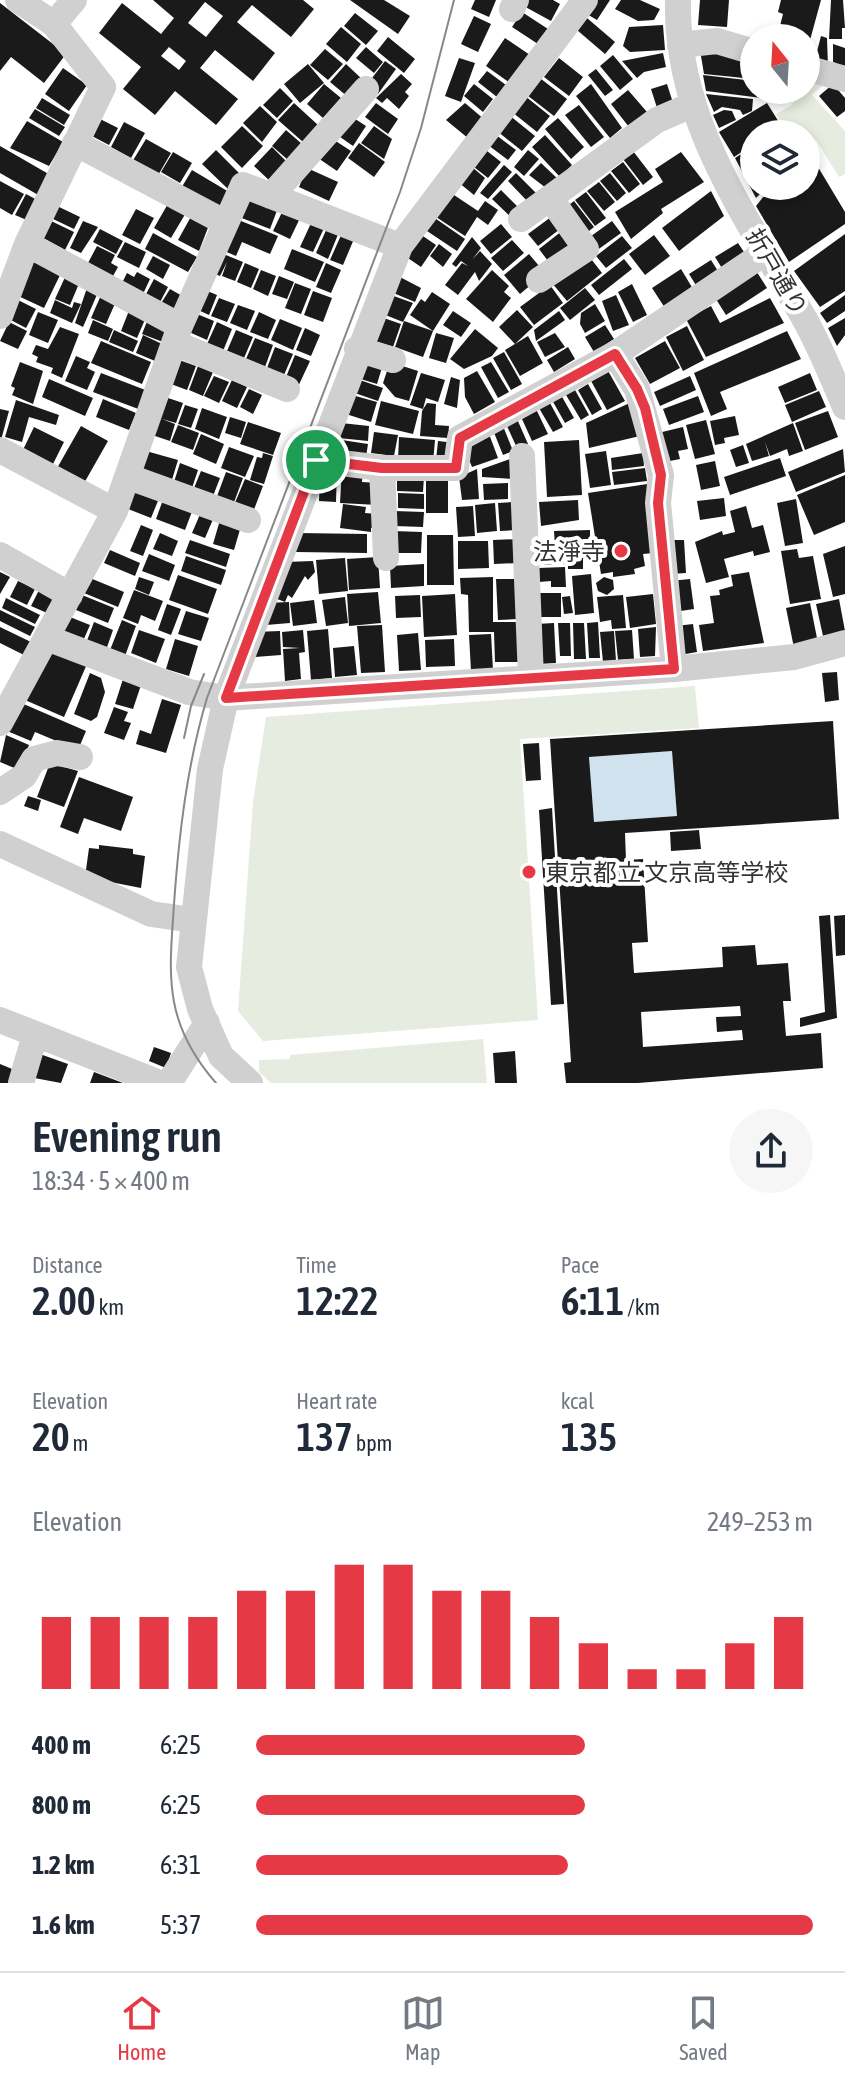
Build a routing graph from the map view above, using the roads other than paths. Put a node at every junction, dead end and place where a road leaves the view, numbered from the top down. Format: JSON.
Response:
{"nodes":[{"id":1,"x":18,"y":0,"type":"edge"},
{"id":2,"x":74,"y":0,"type":"edge"},
{"id":3,"x":585,"y":0,"type":"edge"},
{"id":4,"x":671,"y":3,"type":"edge"},
{"id":5,"x":54,"y":24,"type":"junction"},
{"id":6,"x":680,"y":45,"type":"junction"},
{"id":7,"x":740,"y":48,"type":"edge"},
{"id":8,"x":820,"y":72,"type":"edge"},
{"id":9,"x":845,"y":79,"type":"edge"},
{"id":10,"x":366,"y":89,"type":"dead end"},
{"id":11,"x":692,"y":105,"type":"junction"},
{"id":12,"x":75,"y":143,"type":"junction"},
{"id":13,"x":271,"y":196,"type":"junction"},
{"id":14,"x":550,"y":198,"type":"junction"},
{"id":15,"x":521,"y":219,"type":"dead end"},
{"id":16,"x":226,"y":223,"type":"junction"},
{"id":17,"x":27,"y":244,"type":"junction"},
{"id":18,"x":400,"y":246,"type":"junction"},
{"id":19,"x":766,"y":252,"type":"junction"},
{"id":20,"x":539,"y":280,"type":"dead end"},
{"id":21,"x":0,"y":316,"type":"edge"},
{"id":22,"x":177,"y":335,"type":"junction"},
{"id":23,"x":357,"y":349,"type":"junction"},
{"id":24,"x":615,"y":354,"type":"junction"},
{"id":25,"x":393,"y":360,"type":"dead end"},
{"id":26,"x":837,"y":362,"type":"edge"},
{"id":27,"x":287,"y":389,"type":"dead end"},
{"id":28,"x":845,"y":407,"type":"edge"},
{"id":29,"x":0,"y":450,"type":"edge"},
{"id":30,"x":522,"y":456,"type":"dead end"},
{"id":31,"x":316,"y":460,"type":"junction"},
{"id":32,"x":382,"y":468,"type":"junction"},
{"id":33,"x":129,"y":477,"type":"junction"},
{"id":34,"x":115,"y":511,"type":"junction"},
{"id":35,"x":248,"y":520,"type":"dead end"},
{"id":36,"x":0,"y":555,"type":"edge"},
{"id":37,"x":386,"y":558,"type":"dead end"},
{"id":38,"x":70,"y":595,"type":"junction"},
{"id":39,"x":47,"y":638,"type":"junction"},
{"id":40,"x":845,"y":643,"type":"edge"},
{"id":41,"x":674,"y":669,"type":"junction"},
{"id":42,"x":531,"y":678,"type":"junction"},
{"id":43,"x":226,"y":698,"type":"junction"},
{"id":44,"x":0,"y":723,"type":"edge"},
{"id":45,"x":80,"y":757,"type":"dead end"},
{"id":46,"x":0,"y":792,"type":"edge"},
{"id":47,"x":0,"y":844,"type":"edge"},
{"id":48,"x":193,"y":920,"type":"junction"},
{"id":49,"x":0,"y":1020,"type":"edge"},
{"id":50,"x":207,"y":1023,"type":"junction"},
{"id":51,"x":35,"y":1035,"type":"junction"},
{"id":52,"x":156,"y":1082,"type":"edge"},
{"id":53,"x":21,"y":1083,"type":"edge"},
{"id":54,"x":250,"y":1083,"type":"edge"}],
"edges":[{"from":1,"to":5,"type":"street"},
{"from":2,"to":5,"type":"street"},
{"from":3,"to":18,"type":"street"},
{"from":4,"to":6,"type":"street","name":"折戸通り"},
{"from":5,"to":12,"type":"street"},
{"from":6,"to":7,"type":"street"},
{"from":6,"to":11,"type":"street","name":"折戸通り"},
{"from":8,"to":9,"type":"street"},
{"from":10,"to":13,"type":"street"},
{"from":11,"to":14,"type":"street"},
{"from":11,"to":19,"type":"street","name":"折戸通り"},
{"from":12,"to":16,"type":"street"},
{"from":12,"to":17,"type":"street"},
{"from":13,"to":16,"type":"street"},
{"from":13,"to":18,"type":"street"},
{"from":14,"to":15,"type":"street"},
{"from":14,"to":20,"type":"street"},
{"from":16,"to":22,"type":"street"},
{"from":17,"to":21,"type":"street"},
{"from":17,"to":22,"type":"street"},
{"from":18,"to":23,"type":"street"},
{"from":19,"to":24,"type":"street"},
{"from":19,"to":26,"type":"street","name":"折戸通り"},
{"from":22,"to":27,"type":"street"},
{"from":22,"to":33,"type":"street"},
{"from":23,"to":25,"type":"street"},
{"from":23,"to":31,"type":"street"},
{"from":24,"to":32,"type":"street"},
{"from":24,"to":41,"type":"street"},
{"from":26,"to":28,"type":"street","name":"折戸通り"},
{"from":29,"to":34,"type":"street"},
{"from":30,"to":42,"type":"street"},
{"from":31,"to":32,"type":"street"},
{"from":31,"to":43,"type":"street"},
{"from":32,"to":37,"type":"street"},
{"from":33,"to":34,"type":"street"},
{"from":33,"to":35,"type":"street"},
{"from":34,"to":38,"type":"street"},
{"from":36,"to":38,"type":"street"},
{"from":38,"to":39,"type":"street"},
{"from":39,"to":43,"type":"street"},
{"from":39,"to":44,"type":"street"},
{"from":40,"to":41,"type":"street"},
{"from":41,"to":42,"type":"street"},
{"from":42,"to":43,"type":"street"},
{"from":43,"to":48,"type":"street"},
{"from":45,"to":46,"type":"street"},
{"from":47,"to":48,"type":"street"},
{"from":48,"to":50,"type":"street"},
{"from":49,"to":51,"type":"street"},
{"from":50,"to":52,"type":"street"},
{"from":50,"to":54,"type":"street"},
{"from":51,"to":52,"type":"street"},
{"from":51,"to":53,"type":"street"}]}
